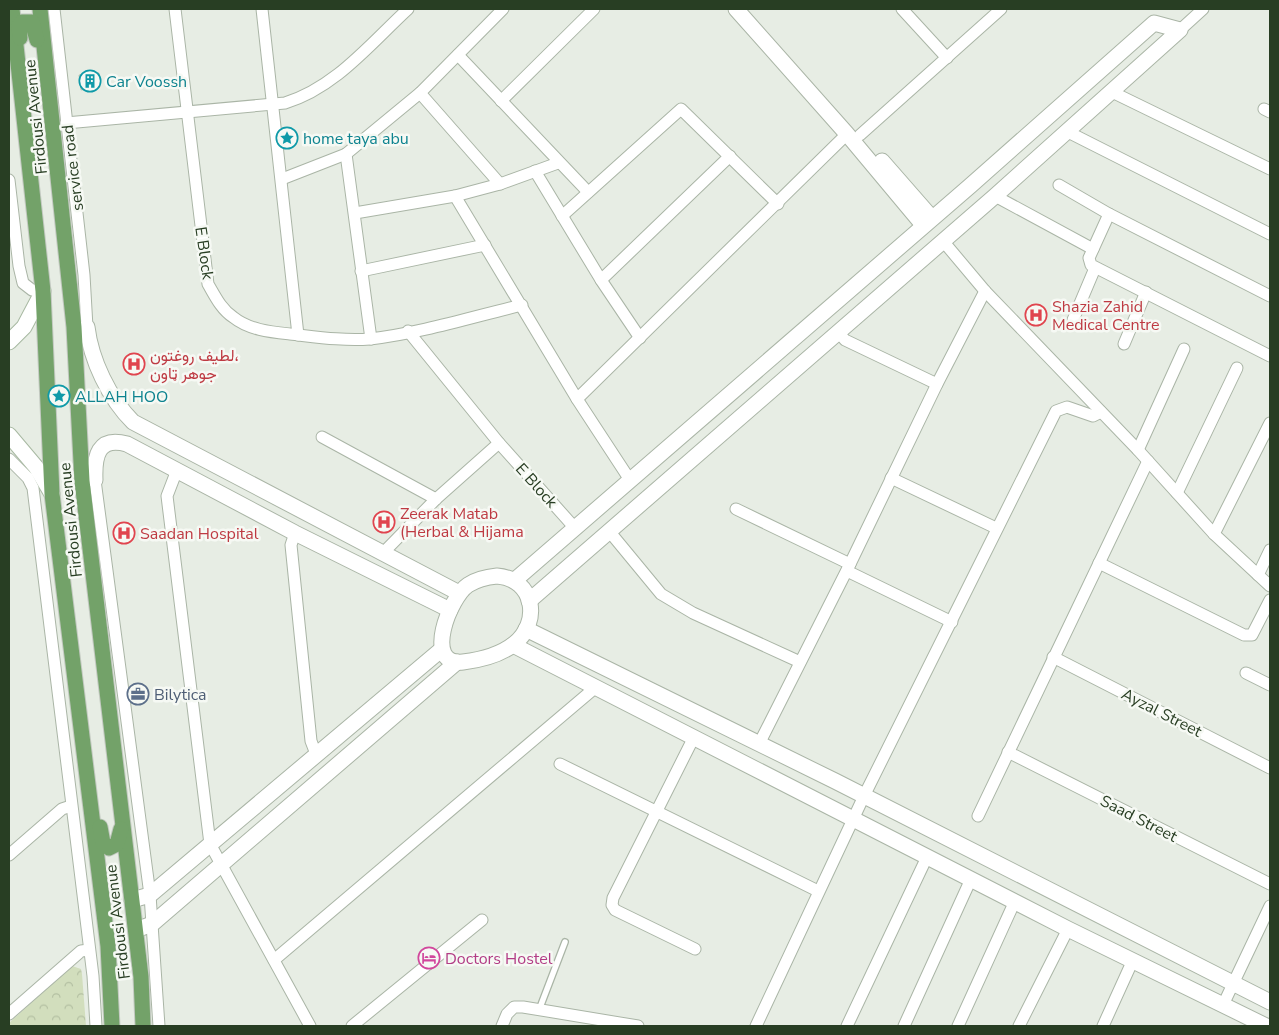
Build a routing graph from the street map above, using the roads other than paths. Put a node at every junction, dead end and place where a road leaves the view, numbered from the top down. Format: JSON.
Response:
{"nodes":[{"id":1,"x":12,"y":9,"type":"edge"},
{"id":2,"x":40,"y":9,"type":"edge"},
{"id":3,"x":54,"y":9,"type":"edge"},
{"id":4,"x":175,"y":9,"type":"edge"},
{"id":5,"x":262,"y":9,"type":"edge"},
{"id":6,"x":408,"y":9,"type":"edge"},
{"id":7,"x":503,"y":9,"type":"edge"},
{"id":8,"x":578,"y":9,"type":"edge"},
{"id":9,"x":736,"y":9,"type":"edge"},
{"id":10,"x":750,"y":9,"type":"edge"},
{"id":11,"x":902,"y":9,"type":"edge"},
{"id":12,"x":1001,"y":9,"type":"edge"},
{"id":13,"x":1203,"y":9,"type":"edge"},
{"id":14,"x":591,"y":13,"type":"edge"},
{"id":15,"x":1180,"y":30,"type":"junction"},
{"id":16,"x":458,"y":55,"type":"junction"},
{"id":17,"x":947,"y":58,"type":"junction"},
{"id":18,"x":20,"y":72,"type":"junction"},
{"id":19,"x":48,"y":72,"type":"junction"},
{"id":20,"x":1112,"y":92,"type":"junction"},
{"id":21,"x":420,"y":93,"type":"junction"},
{"id":22,"x":501,"y":101,"type":"junction"},
{"id":23,"x":273,"y":104,"type":"junction"},
{"id":24,"x":187,"y":112,"type":"junction"},
{"id":25,"x":66,"y":123,"type":"junction"},
{"id":26,"x":1068,"y":132,"type":"junction"},
{"id":27,"x":854,"y":134,"type":"junction"},
{"id":28,"x":346,"y":154,"type":"junction"},
{"id":29,"x":730,"y":156,"type":"junction"},
{"id":30,"x":558,"y":163,"type":"junction"},
{"id":31,"x":1270,"y":169,"type":"edge"},
{"id":32,"x":535,"y":171,"type":"junction"},
{"id":33,"x":282,"y":179,"type":"junction"},
{"id":34,"x":9,"y":180,"type":"edge"},
{"id":35,"x":500,"y":184,"type":"junction"},
{"id":36,"x":1059,"y":185,"type":"dead end"},
{"id":37,"x":970,"y":186,"type":"junction"},
{"id":38,"x":588,"y":192,"type":"junction"},
{"id":39,"x":455,"y":196,"type":"junction"},
{"id":40,"x":990,"y":200,"type":"junction"},
{"id":41,"x":778,"y":204,"type":"junction"},
{"id":42,"x":355,"y":213,"type":"junction"},
{"id":43,"x":1109,"y":214,"type":"junction"},
{"id":44,"x":562,"y":216,"type":"junction"},
{"id":45,"x":927,"y":221,"type":"junction"},
{"id":46,"x":1270,"y":234,"type":"edge"},
{"id":47,"x":943,"y":241,"type":"junction"},
{"id":48,"x":485,"y":245,"type":"junction"},
{"id":49,"x":1093,"y":248,"type":"junction"},
{"id":50,"x":887,"y":256,"type":"junction"},
{"id":51,"x":1095,"y":268,"type":"junction"},
{"id":52,"x":360,"y":271,"type":"junction"},
{"id":53,"x":904,"y":276,"type":"junction"},
{"id":54,"x":601,"y":280,"type":"junction"},
{"id":55,"x":857,"y":283,"type":"junction"},
{"id":56,"x":43,"y":291,"type":"junction"},
{"id":57,"x":985,"y":291,"type":"junction"},
{"id":58,"x":1146,"y":292,"type":"junction"},
{"id":59,"x":1270,"y":296,"type":"edge"},
{"id":60,"x":871,"y":304,"type":"junction"},
{"id":61,"x":522,"y":305,"type":"junction"},
{"id":62,"x":1073,"y":320,"type":"dead end"},
{"id":63,"x":80,"y":327,"type":"junction"},
{"id":64,"x":408,"y":331,"type":"junction"},
{"id":65,"x":838,"y":332,"type":"junction"},
{"id":66,"x":298,"y":335,"type":"junction"},
{"id":67,"x":371,"y":338,"type":"junction"},
{"id":68,"x":640,"y":338,"type":"junction"},
{"id":69,"x":9,"y":342,"type":"edge"},
{"id":70,"x":1124,"y":344,"type":"dead end"},
{"id":71,"x":1184,"y":349,"type":"dead end"},
{"id":72,"x":1270,"y":356,"type":"edge"},
{"id":73,"x":1237,"y":368,"type":"dead end"},
{"id":74,"x":937,"y":384,"type":"junction"},
{"id":75,"x":577,"y":399,"type":"junction"},
{"id":76,"x":1102,"y":412,"type":"junction"},
{"id":77,"x":1270,"y":423,"type":"edge"},
{"id":78,"x":322,"y":437,"type":"dead end"},
{"id":79,"x":11,"y":439,"type":"edge"},
{"id":80,"x":499,"y":443,"type":"junction"},
{"id":81,"x":1138,"y":450,"type":"junction"},
{"id":82,"x":9,"y":459,"type":"edge"},
{"id":83,"x":1148,"y":461,"type":"junction"},
{"id":84,"x":177,"y":470,"type":"junction"},
{"id":85,"x":891,"y":478,"type":"junction"},
{"id":86,"x":88,"y":480,"type":"junction"},
{"id":87,"x":630,"y":480,"type":"junction"},
{"id":88,"x":1177,"y":493,"type":"junction"},
{"id":89,"x":52,"y":494,"type":"junction"},
{"id":90,"x":436,"y":499,"type":"junction"},
{"id":91,"x":736,"y":509,"type":"dead end"},
{"id":92,"x":574,"y":527,"type":"junction"},
{"id":93,"x":996,"y":528,"type":"junction"},
{"id":94,"x":609,"y":531,"type":"junction"},
{"id":95,"x":295,"y":533,"type":"junction"},
{"id":96,"x":1214,"y":534,"type":"junction"},
{"id":97,"x":1270,"y":550,"type":"edge"},
{"id":98,"x":383,"y":553,"type":"junction"},
{"id":99,"x":1099,"y":563,"type":"junction"},
{"id":100,"x":849,"y":567,"type":"junction"},
{"id":101,"x":1258,"y":575,"type":"junction"},
{"id":102,"x":515,"y":580,"type":"junction"},
{"id":103,"x":1270,"y":586,"type":"edge"},
{"id":104,"x":460,"y":593,"type":"junction"},
{"id":105,"x":1270,"y":600,"type":"edge"},
{"id":106,"x":529,"y":601,"type":"junction"},
{"id":107,"x":450,"y":610,"type":"junction"},
{"id":108,"x":952,"y":622,"type":"junction"},
{"id":109,"x":526,"y":629,"type":"junction"},
{"id":110,"x":513,"y":645,"type":"junction"},
{"id":111,"x":442,"y":649,"type":"junction"},
{"id":112,"x":1053,"y":657,"type":"junction"},
{"id":113,"x":457,"y":662,"type":"junction"},
{"id":114,"x":800,"y":662,"type":"junction"},
{"id":115,"x":1246,"y":673,"type":"dead end"},
{"id":116,"x":1270,"y":685,"type":"edge"},
{"id":117,"x":596,"y":687,"type":"junction"},
{"id":118,"x":694,"y":737,"type":"junction"},
{"id":119,"x":759,"y":744,"type":"junction"},
{"id":120,"x":1008,"y":752,"type":"junction"},
{"id":121,"x":316,"y":754,"type":"junction"},
{"id":122,"x":560,"y":764,"type":"dead end"},
{"id":123,"x":1270,"y":768,"type":"edge"},
{"id":124,"x":864,"y":796,"type":"junction"},
{"id":125,"x":89,"y":801,"type":"junction"},
{"id":126,"x":71,"y":806,"type":"junction"},
{"id":127,"x":657,"y":812,"type":"junction"},
{"id":128,"x":978,"y":816,"type":"dead end"},
{"id":129,"x":854,"y":818,"type":"junction"},
{"id":130,"x":122,"y":826,"type":"junction"},
{"id":131,"x":210,"y":844,"type":"junction"},
{"id":132,"x":9,"y":855,"type":"edge"},
{"id":133,"x":927,"y":857,"type":"junction"},
{"id":134,"x":222,"y":864,"type":"junction"},
{"id":135,"x":971,"y":879,"type":"junction"},
{"id":136,"x":1270,"y":884,"type":"edge"},
{"id":137,"x":818,"y":891,"type":"junction"},
{"id":138,"x":150,"y":896,"type":"junction"},
{"id":139,"x":132,"y":900,"type":"junction"},
{"id":140,"x":1015,"y":901,"type":"junction"},
{"id":141,"x":1270,"y":906,"type":"edge"},
{"id":142,"x":482,"y":920,"type":"dead end"},
{"id":143,"x":152,"y":924,"type":"junction"},
{"id":144,"x":1068,"y":929,"type":"junction"},
{"id":145,"x":136,"y":930,"type":"junction"},
{"id":146,"x":565,"y":942,"type":"dead end"},
{"id":147,"x":695,"y":949,"type":"dead end"},
{"id":148,"x":89,"y":950,"type":"junction"},
{"id":149,"x":274,"y":960,"type":"junction"},
{"id":150,"x":1133,"y":960,"type":"junction"},
{"id":151,"x":1234,"y":984,"type":"junction"},
{"id":152,"x":1270,"y":1002,"type":"edge"},
{"id":153,"x":1224,"y":1004,"type":"junction"},
{"id":154,"x":539,"y":1010,"type":"junction"},
{"id":155,"x":9,"y":1014,"type":"edge"},
{"id":156,"x":96,"y":1026,"type":"edge"},
{"id":157,"x":112,"y":1026,"type":"edge"},
{"id":158,"x":143,"y":1026,"type":"edge"},
{"id":159,"x":159,"y":1026,"type":"edge"},
{"id":160,"x":310,"y":1026,"type":"edge"},
{"id":161,"x":352,"y":1026,"type":"edge"},
{"id":162,"x":502,"y":1026,"type":"edge"},
{"id":163,"x":638,"y":1026,"type":"edge"},
{"id":164,"x":756,"y":1026,"type":"edge"},
{"id":165,"x":847,"y":1026,"type":"edge"},
{"id":166,"x":904,"y":1026,"type":"edge"},
{"id":167,"x":958,"y":1026,"type":"edge"},
{"id":168,"x":1019,"y":1026,"type":"edge"},
{"id":169,"x":1102,"y":1026,"type":"edge"},
{"id":170,"x":1266,"y":1026,"type":"edge"}],
"edges":[{"from":1,"to":18,"type":"main road","name":"Firdousi Avenue"},
{"from":2,"to":19,"type":"main road","name":"Firdousi Avenue"},
{"from":3,"to":25,"type":"street","name":"service road"},
{"from":4,"to":24,"type":"street","name":"E Block"},
{"from":5,"to":23,"type":"street"},
{"from":6,"to":23,"type":"street"},
{"from":7,"to":16,"type":"street"},
{"from":8,"to":14,"type":"street"},
{"from":9,"to":27,"type":"street"},
{"from":10,"to":27,"type":"street"},
{"from":11,"to":17,"type":"street"},
{"from":12,"to":17,"type":"street"},
{"from":13,"to":15,"type":"street"},
{"from":14,"to":22,"type":"street"},
{"from":15,"to":20,"type":"street"},
{"from":15,"to":37,"type":"street"},
{"from":16,"to":21,"type":"street"},
{"from":16,"to":22,"type":"street"},
{"from":17,"to":27,"type":"street"},
{"from":18,"to":19,"type":"main road"},
{"from":18,"to":56,"type":"main road","name":"Firdousi Avenue"},
{"from":19,"to":63,"type":"main road","name":"Firdousi Avenue"},
{"from":20,"to":26,"type":"street"},
{"from":20,"to":31,"type":"street"},
{"from":21,"to":28,"type":"street"},
{"from":21,"to":35,"type":"street"},
{"from":22,"to":30,"type":"street"},
{"from":23,"to":24,"type":"street"},
{"from":23,"to":33,"type":"street"},
{"from":24,"to":25,"type":"street"},
{"from":24,"to":66,"type":"street","name":"E Block"},
{"from":25,"to":63,"type":"street","name":"service road"},
{"from":26,"to":40,"type":"street"},
{"from":26,"to":46,"type":"street"},
{"from":27,"to":41,"type":"street"},
{"from":27,"to":45,"type":"street"},
{"from":28,"to":33,"type":"street"},
{"from":28,"to":42,"type":"street"},
{"from":29,"to":38,"type":"street"},
{"from":29,"to":41,"type":"street"},
{"from":29,"to":54,"type":"street"},
{"from":30,"to":32,"type":"street"},
{"from":30,"to":38,"type":"street"},
{"from":32,"to":35,"type":"street"},
{"from":32,"to":44,"type":"street"},
{"from":33,"to":66,"type":"street"},
{"from":34,"to":56,"type":"street"},
{"from":35,"to":39,"type":"street"},
{"from":36,"to":43,"type":"street"},
{"from":37,"to":40,"type":"street"},
{"from":37,"to":45,"type":"street"},
{"from":38,"to":44,"type":"street"},
{"from":39,"to":42,"type":"street"},
{"from":39,"to":48,"type":"street"},
{"from":40,"to":47,"type":"street"},
{"from":40,"to":49,"type":"street"},
{"from":41,"to":68,"type":"street"},
{"from":42,"to":52,"type":"street"},
{"from":43,"to":49,"type":"street"},
{"from":43,"to":59,"type":"street"},
{"from":44,"to":54,"type":"street"},
{"from":45,"to":50,"type":"street"},
{"from":47,"to":53,"type":"street"},
{"from":47,"to":57,"type":"street"},
{"from":48,"to":52,"type":"street"},
{"from":48,"to":61,"type":"street"},
{"from":49,"to":51,"type":"street"},
{"from":50,"to":53,"type":"street"},
{"from":50,"to":55,"type":"street"},
{"from":51,"to":58,"type":"street"},
{"from":51,"to":62,"type":"street"},
{"from":52,"to":67,"type":"street"},
{"from":53,"to":60,"type":"street"},
{"from":54,"to":68,"type":"street"},
{"from":55,"to":60,"type":"street"},
{"from":55,"to":87,"type":"street"},
{"from":56,"to":69,"type":"street"},
{"from":56,"to":89,"type":"main road","name":"Firdousi Avenue"},
{"from":57,"to":74,"type":"street"},
{"from":57,"to":76,"type":"street"},
{"from":58,"to":70,"type":"street"},
{"from":58,"to":72,"type":"street"},
{"from":60,"to":65,"type":"street"},
{"from":61,"to":64,"type":"street","name":"E Block"},
{"from":61,"to":75,"type":"street"},
{"from":63,"to":86,"type":"main road","name":"Firdousi Avenue"},
{"from":63,"to":98,"type":"street"},
{"from":64,"to":67,"type":"street","name":"E Block"},
{"from":64,"to":80,"type":"street","name":"E Block"},
{"from":65,"to":74,"type":"street"},
{"from":65,"to":94,"type":"street"},
{"from":66,"to":67,"type":"street","name":"E Block"},
{"from":68,"to":75,"type":"street"},
{"from":71,"to":81,"type":"street"},
{"from":73,"to":88,"type":"street"},
{"from":74,"to":85,"type":"street"},
{"from":75,"to":87,"type":"street"},
{"from":76,"to":81,"type":"street"},
{"from":76,"to":93,"type":"street"},
{"from":77,"to":96,"type":"street"},
{"from":78,"to":90,"type":"street"},
{"from":79,"to":89,"type":"street"},
{"from":80,"to":90,"type":"street"},
{"from":80,"to":92,"type":"street","name":"E Block"},
{"from":81,"to":83,"type":"street"},
{"from":82,"to":126,"type":"street"},
{"from":83,"to":88,"type":"street"},
{"from":83,"to":99,"type":"street"},
{"from":84,"to":86,"type":"street"},
{"from":84,"to":95,"type":"street"},
{"from":84,"to":131,"type":"street"},
{"from":85,"to":93,"type":"street"},
{"from":85,"to":100,"type":"street"},
{"from":86,"to":130,"type":"main road","name":"Firdousi Avenue"},
{"from":86,"to":138,"type":"street"},
{"from":87,"to":92,"type":"street"},
{"from":88,"to":96,"type":"street"},
{"from":89,"to":125,"type":"main road","name":"Firdousi Avenue"},
{"from":90,"to":98,"type":"street"},
{"from":91,"to":100,"type":"street"},
{"from":92,"to":102,"type":"street"},
{"from":93,"to":108,"type":"street"},
{"from":94,"to":106,"type":"street"},
{"from":94,"to":114,"type":"street"},
{"from":95,"to":107,"type":"street"},
{"from":95,"to":121,"type":"street"},
{"from":96,"to":101,"type":"street"},
{"from":97,"to":101,"type":"street"},
{"from":98,"to":104,"type":"street"},
{"from":99,"to":105,"type":"street"},
{"from":99,"to":112,"type":"street"},
{"from":100,"to":108,"type":"street"},
{"from":100,"to":114,"type":"street"},
{"from":101,"to":103,"type":"street"},
{"from":102,"to":104,"type":"street"},
{"from":102,"to":106,"type":"street"},
{"from":104,"to":107,"type":"street"},
{"from":106,"to":109,"type":"street"},
{"from":107,"to":111,"type":"street"},
{"from":108,"to":124,"type":"street"},
{"from":109,"to":110,"type":"street"},
{"from":109,"to":119,"type":"street"},
{"from":110,"to":113,"type":"street"},
{"from":110,"to":117,"type":"street"},
{"from":111,"to":113,"type":"street"},
{"from":111,"to":121,"type":"street"},
{"from":112,"to":120,"type":"street"},
{"from":112,"to":123,"type":"street","name":"Ayzal Street"},
{"from":113,"to":134,"type":"street"},
{"from":114,"to":119,"type":"street"},
{"from":115,"to":116,"type":"street"},
{"from":117,"to":118,"type":"street"},
{"from":117,"to":149,"type":"street"},
{"from":118,"to":127,"type":"street"},
{"from":118,"to":129,"type":"street"},
{"from":119,"to":124,"type":"street"},
{"from":120,"to":128,"type":"street"},
{"from":120,"to":136,"type":"street","name":"Saad Street"},
{"from":121,"to":131,"type":"street"},
{"from":122,"to":127,"type":"street"},
{"from":124,"to":129,"type":"street"},
{"from":124,"to":151,"type":"street"},
{"from":125,"to":130,"type":"main road"},
{"from":125,"to":157,"type":"main road","name":"Firdousi Avenue"},
{"from":126,"to":132,"type":"street"},
{"from":126,"to":148,"type":"street"},
{"from":127,"to":137,"type":"street"},
{"from":127,"to":147,"type":"street"},
{"from":129,"to":133,"type":"street"},
{"from":129,"to":137,"type":"street"},
{"from":130,"to":139,"type":"main road","name":"Firdousi Avenue"},
{"from":131,"to":134,"type":"street"},
{"from":131,"to":138,"type":"street"},
{"from":133,"to":135,"type":"street"},
{"from":133,"to":165,"type":"street"},
{"from":134,"to":143,"type":"street"},
{"from":134,"to":149,"type":"street"},
{"from":135,"to":140,"type":"street"},
{"from":135,"to":166,"type":"street"},
{"from":137,"to":164,"type":"street"},
{"from":138,"to":139,"type":"street"},
{"from":138,"to":143,"type":"street"},
{"from":139,"to":145,"type":"main road","name":"Firdousi Avenue"},
{"from":140,"to":144,"type":"street"},
{"from":140,"to":167,"type":"street"},
{"from":141,"to":151,"type":"street"},
{"from":142,"to":161,"type":"street"},
{"from":143,"to":145,"type":"street"},
{"from":143,"to":159,"type":"street"},
{"from":144,"to":150,"type":"street"},
{"from":144,"to":168,"type":"street"},
{"from":145,"to":158,"type":"main road","name":"Firdousi Avenue"},
{"from":146,"to":154,"type":"lane"},
{"from":148,"to":155,"type":"street"},
{"from":148,"to":156,"type":"street"},
{"from":149,"to":160,"type":"street"},
{"from":150,"to":153,"type":"street"},
{"from":150,"to":169,"type":"street"},
{"from":151,"to":152,"type":"street"},
{"from":151,"to":153,"type":"street"},
{"from":153,"to":170,"type":"street"},
{"from":154,"to":162,"type":"street"},
{"from":154,"to":163,"type":"street"}]}
